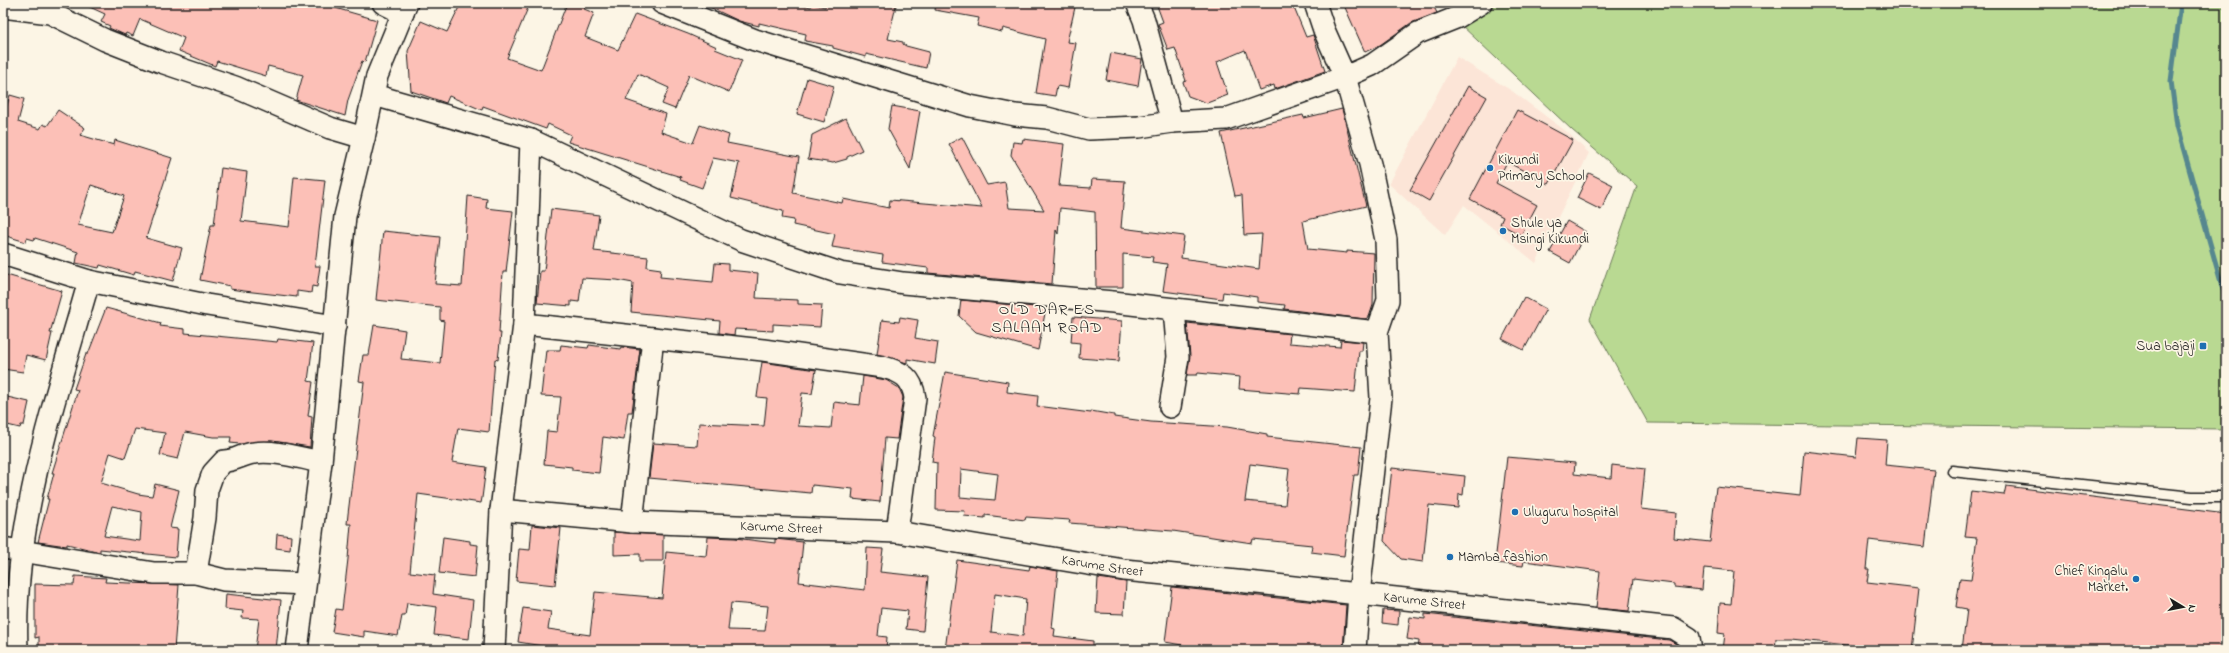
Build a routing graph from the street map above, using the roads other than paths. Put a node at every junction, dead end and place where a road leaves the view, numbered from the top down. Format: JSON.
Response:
{"nodes":[{"id":1,"x":383,"y":3,"type":"edge"},
{"id":2,"x":662,"y":3,"type":"edge"},
{"id":3,"x":1138,"y":3,"type":"edge"},
{"id":4,"x":1315,"y":3,"type":"edge"},
{"id":5,"x":1481,"y":3,"type":"edge"},
{"id":6,"x":3,"y":7,"type":"edge"},
{"id":7,"x":405,"y":8,"type":"edge"},
{"id":8,"x":1345,"y":77,"type":"junction"},
{"id":9,"x":374,"y":95,"type":"junction"},
{"id":10,"x":1172,"y":122,"type":"junction"},
{"id":11,"x":364,"y":138,"type":"junction"},
{"id":12,"x":531,"y":140,"type":"junction"},
{"id":13,"x":3,"y":254,"type":"edge"},
{"id":14,"x":89,"y":281,"type":"junction"},
{"id":15,"x":1174,"y":309,"type":"junction"},
{"id":16,"x":524,"y":324,"type":"junction"},
{"id":17,"x":335,"y":326,"type":"junction"},
{"id":18,"x":1377,"y":332,"type":"junction"},
{"id":19,"x":653,"y":338,"type":"junction"},
{"id":20,"x":1170,"y":408,"type":"dead end"},
{"id":21,"x":321,"y":462,"type":"junction"},
{"id":22,"x":1952,"y":471,"type":"dead end"},
{"id":23,"x":2226,"y":496,"type":"edge"},
{"id":24,"x":501,"y":510,"type":"junction"},
{"id":25,"x":632,"y":522,"type":"junction"},
{"id":26,"x":897,"y":532,"type":"junction"},
{"id":27,"x":12,"y":549,"type":"edge"},
{"id":28,"x":196,"y":573,"type":"junction"},
{"id":29,"x":304,"y":584,"type":"junction"},
{"id":30,"x":1359,"y":594,"type":"junction"},
{"id":31,"x":17,"y":650,"type":"edge"},
{"id":32,"x":297,"y":650,"type":"edge"},
{"id":33,"x":494,"y":650,"type":"edge"},
{"id":34,"x":1355,"y":650,"type":"edge"},
{"id":35,"x":1691,"y":650,"type":"edge"}],
"edges":[{"from":1,"to":7,"type":"street"},
{"from":2,"to":10,"type":"street"},
{"from":3,"to":10,"type":"street"},
{"from":4,"to":8,"type":"street"},
{"from":5,"to":8,"type":"street"},
{"from":6,"to":11,"type":"street"},
{"from":7,"to":9,"type":"street"},
{"from":8,"to":10,"type":"street"},
{"from":8,"to":18,"type":"street"},
{"from":9,"to":11,"type":"street"},
{"from":9,"to":12,"type":"street"},
{"from":11,"to":17,"type":"street"},
{"from":12,"to":15,"type":"street"},
{"from":12,"to":16,"type":"street"},
{"from":13,"to":14,"type":"street"},
{"from":14,"to":17,"type":"street"},
{"from":14,"to":27,"type":"street"},
{"from":15,"to":18,"type":"street"},
{"from":15,"to":20,"type":"street"},
{"from":16,"to":19,"type":"street"},
{"from":16,"to":24,"type":"street"},
{"from":17,"to":21,"type":"street"},
{"from":18,"to":30,"type":"street"},
{"from":19,"to":25,"type":"street"},
{"from":19,"to":26,"type":"street"},
{"from":21,"to":28,"type":"street"},
{"from":21,"to":29,"type":"street"},
{"from":22,"to":23,"type":"lane"},
{"from":24,"to":25,"type":"street","name":"Karume Street"},
{"from":24,"to":33,"type":"street"},
{"from":25,"to":26,"type":"street","name":"Karume Street"},
{"from":26,"to":30,"type":"street","name":"Karume Street"},
{"from":27,"to":28,"type":"street"},
{"from":27,"to":31,"type":"street"},
{"from":28,"to":29,"type":"street"},
{"from":29,"to":32,"type":"street"},
{"from":30,"to":34,"type":"street"},
{"from":30,"to":35,"type":"street","name":"Karume Street"}]}
